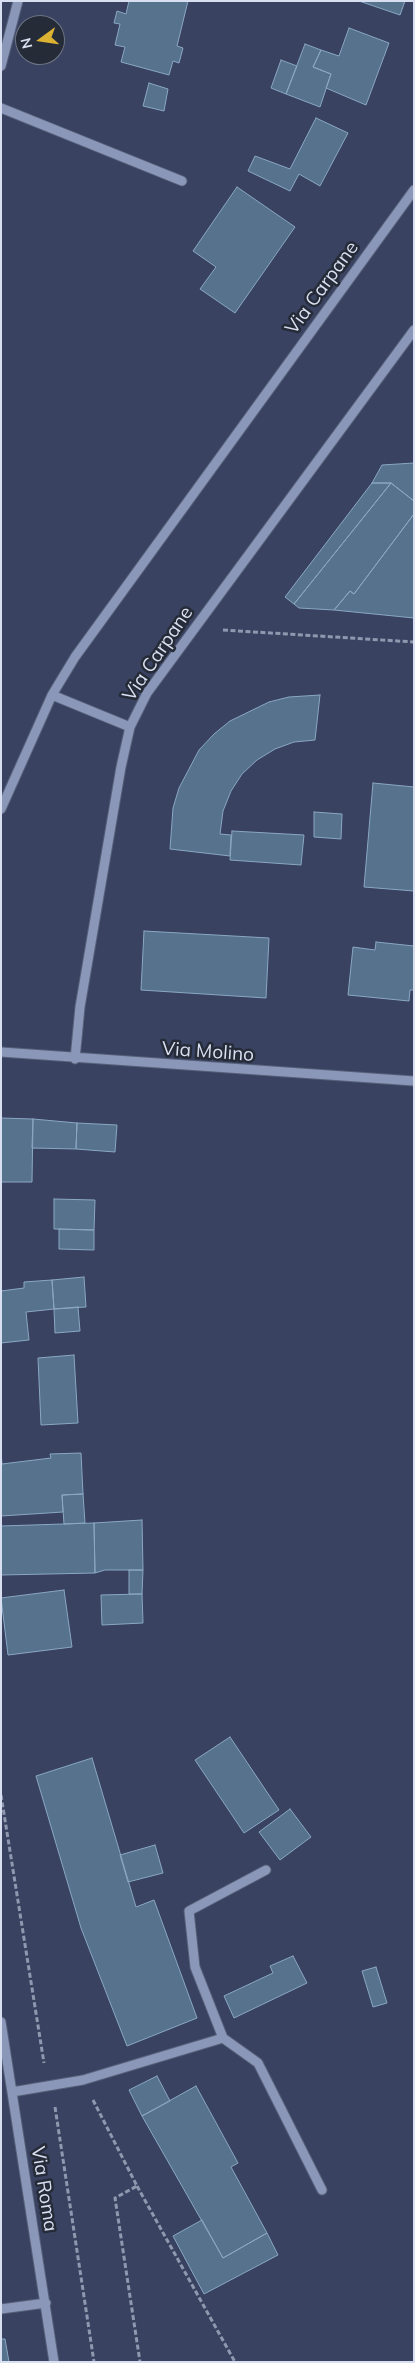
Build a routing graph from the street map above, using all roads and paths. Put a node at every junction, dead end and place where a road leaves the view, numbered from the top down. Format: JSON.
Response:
{"nodes":[{"id":1,"x":18,"y":1,"type":"edge"},
{"id":2,"x":1,"y":66,"type":"edge"},
{"id":3,"x":1,"y":108,"type":"edge"},
{"id":4,"x":182,"y":181,"type":"dead end"},
{"id":5,"x":414,"y":190,"type":"edge"},
{"id":6,"x":414,"y":330,"type":"edge"},
{"id":7,"x":218,"y":629,"type":"dead end"},
{"id":8,"x":414,"y":642,"type":"edge"},
{"id":9,"x":52,"y":695,"type":"junction"},
{"id":10,"x":130,"y":727,"type":"junction"},
{"id":11,"x":1,"y":809,"type":"edge"},
{"id":12,"x":1,"y":1052,"type":"edge"},
{"id":13,"x":75,"y":1059,"type":"junction"},
{"id":14,"x":414,"y":1081,"type":"edge"},
{"id":15,"x":1,"y":1795,"type":"edge"},
{"id":16,"x":266,"y":1870,"type":"dead end"},
{"id":17,"x":1,"y":2022,"type":"edge"},
{"id":18,"x":223,"y":2038,"type":"junction"},
{"id":19,"x":82,"y":2080,"type":"junction"},
{"id":20,"x":47,"y":2087,"type":"junction"},
{"id":21,"x":12,"y":2092,"type":"junction"},
{"id":22,"x":137,"y":2186,"type":"junction"},
{"id":23,"x":322,"y":2190,"type":"dead end"},
{"id":24,"x":46,"y":2302,"type":"junction"},
{"id":25,"x":1,"y":2309,"type":"edge"},
{"id":26,"x":54,"y":2362,"type":"edge"},
{"id":27,"x":94,"y":2362,"type":"edge"},
{"id":28,"x":140,"y":2362,"type":"edge"},
{"id":29,"x":235,"y":2362,"type":"edge"}],
"edges":[{"from":1,"to":2,"type":"street"},
{"from":3,"to":4,"type":"street"},
{"from":5,"to":9,"type":"street","name":"Via Carpane"},
{"from":6,"to":10,"type":"street","name":"Via Carpane"},
{"from":7,"to":8,"type":"path"},
{"from":9,"to":10,"type":"street"},
{"from":9,"to":11,"type":"street","name":"Via Carpane"},
{"from":10,"to":13,"type":"street","name":"Via Carpane"},
{"from":12,"to":13,"type":"street","name":"Via Molino"},
{"from":13,"to":14,"type":"street","name":"Via Molino"},
{"from":15,"to":20,"type":"path"},
{"from":16,"to":18,"type":"street"},
{"from":17,"to":21,"type":"street","name":"Via Roma"},
{"from":18,"to":19,"type":"street"},
{"from":18,"to":23,"type":"street"},
{"from":19,"to":20,"type":"street"},
{"from":19,"to":22,"type":"path"},
{"from":20,"to":21,"type":"street"},
{"from":20,"to":27,"type":"path"},
{"from":21,"to":24,"type":"street","name":"Via Roma"},
{"from":22,"to":28,"type":"path"},
{"from":22,"to":29,"type":"path"},
{"from":24,"to":25,"type":"street"},
{"from":24,"to":26,"type":"street","name":"Via Roma"}]}
